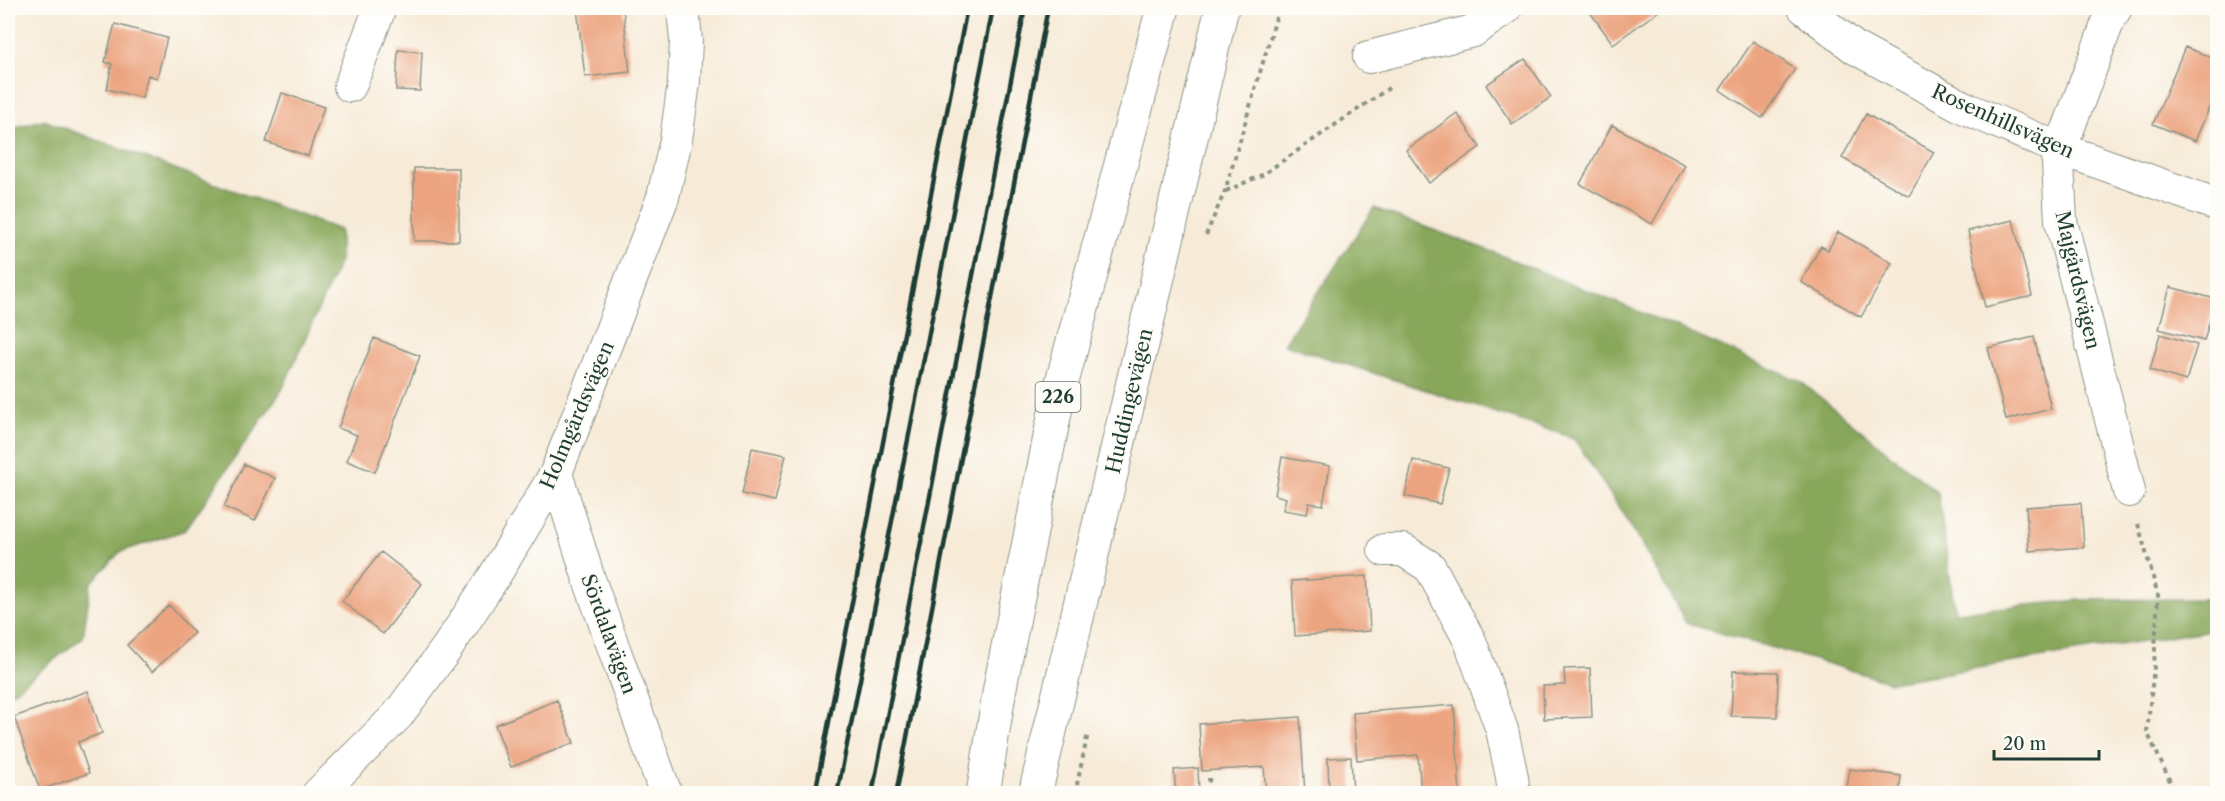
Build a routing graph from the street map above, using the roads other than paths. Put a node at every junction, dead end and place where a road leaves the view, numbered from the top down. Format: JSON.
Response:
{"nodes":[{"id":1,"x":380,"y":8,"type":"edge"},
{"id":2,"x":683,"y":8,"type":"edge"},
{"id":3,"x":1163,"y":8,"type":"edge"},
{"id":4,"x":1222,"y":8,"type":"edge"},
{"id":5,"x":1506,"y":8,"type":"edge"},
{"id":6,"x":1804,"y":8,"type":"edge"},
{"id":7,"x":2116,"y":8,"type":"edge"},
{"id":8,"x":1369,"y":57,"type":"road end"},
{"id":9,"x":350,"y":86,"type":"dead end"},
{"id":10,"x":2055,"y":147,"type":"junction"},
{"id":11,"x":2217,"y":205,"type":"edge"},
{"id":12,"x":556,"y":473,"type":"junction"},
{"id":13,"x":2129,"y":491,"type":"road end"},
{"id":14,"x":1384,"y":550,"type":"dead end"},
{"id":15,"x":318,"y":794,"type":"edge"},
{"id":16,"x":666,"y":794,"type":"edge"},
{"id":17,"x":983,"y":794,"type":"edge"},
{"id":18,"x":1035,"y":794,"type":"edge"},
{"id":19,"x":1514,"y":794,"type":"edge"}],
"edges":[{"from":1,"to":9,"type":"street"},
{"from":2,"to":12,"type":"street","name":"Holmgårdsvägen"},
{"from":3,"to":17,"type":"main road","number":"226"},
{"from":4,"to":18,"type":"main road","name":"Huddingevägen"},
{"from":5,"to":8,"type":"street"},
{"from":6,"to":10,"type":"street","name":"Rosenhillsvägen"},
{"from":7,"to":10,"type":"street"},
{"from":10,"to":11,"type":"street","name":"Rosenhillsvägen"},
{"from":10,"to":13,"type":"street","name":"Majgårdsvägen"},
{"from":12,"to":15,"type":"street","name":"Holmgårdsvägen"},
{"from":12,"to":16,"type":"street","name":"Sördalavägen"},
{"from":14,"to":19,"type":"street"}]}
